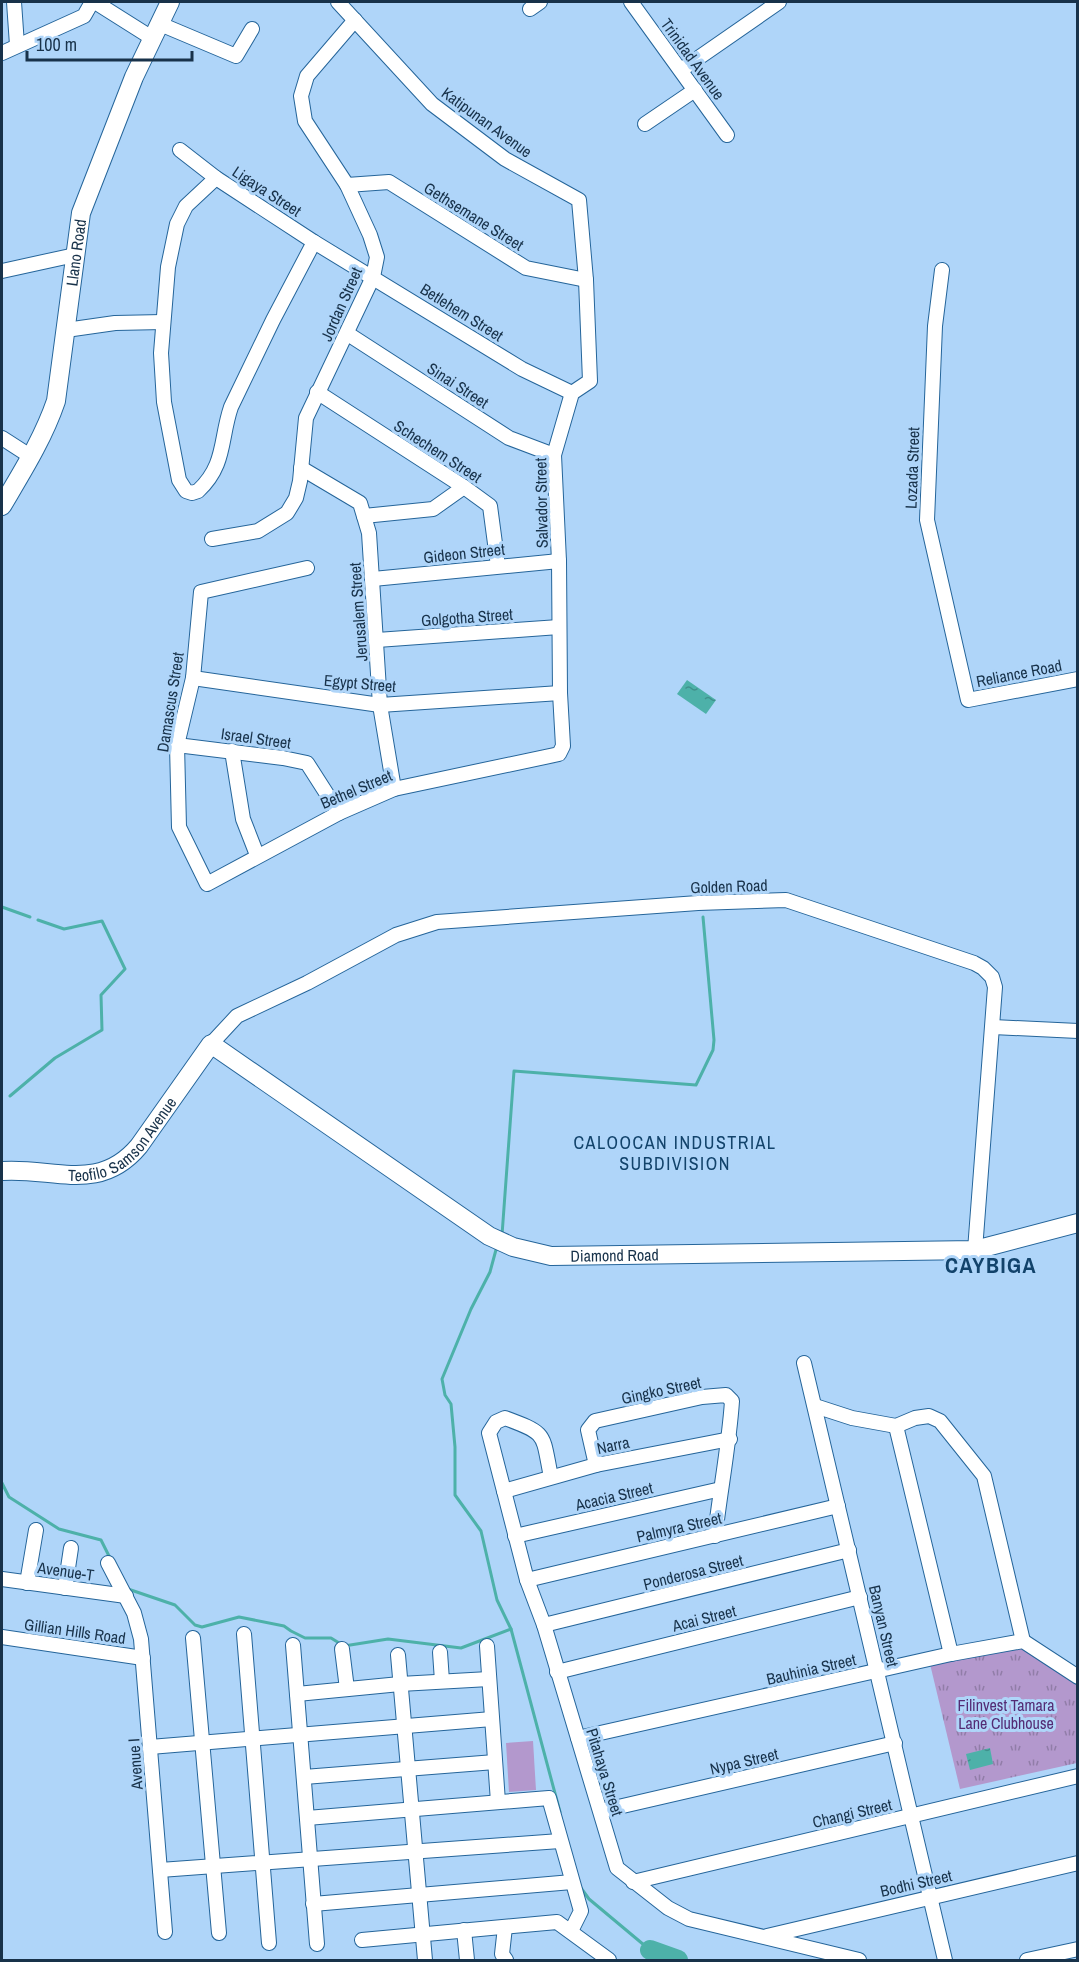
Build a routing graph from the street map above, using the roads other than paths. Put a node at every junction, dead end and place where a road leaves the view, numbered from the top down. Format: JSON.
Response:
{"nodes":[{"id":1,"x":14,"y":2,"type":"edge"},
{"id":2,"x":94,"y":2,"type":"edge"},
{"id":3,"x":171,"y":2,"type":"edge"},
{"id":4,"x":338,"y":2,"type":"edge"},
{"id":5,"x":779,"y":2,"type":"edge"},
{"id":6,"x":638,"y":4,"type":"edge"},
{"id":7,"x":355,"y":20,"type":"junction"},
{"id":8,"x":252,"y":29,"type":"dead end"},
{"id":9,"x":156,"y":31,"type":"junction"},
{"id":10,"x":17,"y":45,"type":"junction"},
{"id":11,"x":2,"y":53,"type":"edge"},
{"id":12,"x":681,"y":70,"type":"junction"},
{"id":13,"x":695,"y":90,"type":"junction"},
{"id":14,"x":645,"y":124,"type":"dead end"},
{"id":15,"x":727,"y":135,"type":"dead end"},
{"id":16,"x":180,"y":150,"type":"dead end"},
{"id":17,"x":216,"y":178,"type":"junction"},
{"id":18,"x":347,"y":185,"type":"junction"},
{"id":19,"x":579,"y":200,"type":"joint"},
{"id":20,"x":314,"y":242,"type":"junction"},
{"id":21,"x":75,"y":255,"type":"junction"},
{"id":22,"x":338,"y":256,"type":"joint"},
{"id":23,"x":942,"y":270,"type":"dead end"},
{"id":24,"x":2,"y":271,"type":"edge"},
{"id":25,"x":373,"y":277,"type":"junction"},
{"id":26,"x":585,"y":280,"type":"junction"},
{"id":27,"x":163,"y":322,"type":"junction"},
{"id":28,"x":66,"y":330,"type":"junction"},
{"id":29,"x":348,"y":334,"type":"junction"},
{"id":30,"x":317,"y":392,"type":"junction"},
{"id":31,"x":572,"y":393,"type":"junction"},
{"id":32,"x":2,"y":438,"type":"edge"},
{"id":33,"x":554,"y":455,"type":"junction"},
{"id":34,"x":30,"y":456,"type":"junction"},
{"id":35,"x":301,"y":468,"type":"junction"},
{"id":36,"x":464,"y":487,"type":"junction"},
{"id":37,"x":2,"y":506,"type":"edge"},
{"id":38,"x":364,"y":516,"type":"junction"},
{"id":39,"x":212,"y":539,"type":"dead end"},
{"id":40,"x":559,"y":561,"type":"junction"},
{"id":41,"x":498,"y":566,"type":"junction"},
{"id":42,"x":307,"y":568,"type":"dead end"},
{"id":43,"x":373,"y":579,"type":"junction"},
{"id":44,"x":559,"y":627,"type":"junction"},
{"id":45,"x":377,"y":640,"type":"junction"},
{"id":46,"x":193,"y":678,"type":"junction"},
{"id":47,"x":1077,"y":679,"type":"edge"},
{"id":48,"x":560,"y":693,"type":"junction"},
{"id":49,"x":968,"y":700,"type":"joint"},
{"id":50,"x":380,"y":705,"type":"junction"},
{"id":51,"x":177,"y":745,"type":"junction"},
{"id":52,"x":563,"y":746,"type":"joint"},
{"id":53,"x":232,"y":752,"type":"junction"},
{"id":54,"x":394,"y":789,"type":"junction"},
{"id":55,"x":339,"y":813,"type":"junction"},
{"id":56,"x":257,"y":855,"type":"junction"},
{"id":57,"x":207,"y":884,"type":"joint"},
{"id":58,"x":993,"y":1027,"type":"junction"},
{"id":59,"x":1077,"y":1031,"type":"edge"},
{"id":60,"x":212,"y":1044,"type":"junction"},
{"id":61,"x":2,"y":1171,"type":"edge"},
{"id":62,"x":1077,"y":1223,"type":"edge"},
{"id":63,"x":975,"y":1250,"type":"junction"},
{"id":64,"x":804,"y":1364,"type":"dead end"},
{"id":65,"x":814,"y":1406,"type":"junction"},
{"id":66,"x":896,"y":1426,"type":"junction"},
{"id":67,"x":730,"y":1439,"type":"junction"},
{"id":68,"x":596,"y":1465,"type":"junction"},
{"id":69,"x":551,"y":1477,"type":"junction"},
{"id":70,"x":721,"y":1488,"type":"junction"},
{"id":71,"x":504,"y":1491,"type":"junction"},
{"id":72,"x":838,"y":1506,"type":"junction"},
{"id":73,"x":36,"y":1530,"type":"dead end"},
{"id":74,"x":515,"y":1536,"type":"junction"},
{"id":75,"x":715,"y":1536,"type":"junction"},
{"id":76,"x":71,"y":1548,"type":"dead end"},
{"id":77,"x":849,"y":1550,"type":"junction"},
{"id":78,"x":108,"y":1563,"type":"dead end"},
{"id":79,"x":2,"y":1579,"type":"edge"},
{"id":80,"x":527,"y":1580,"type":"junction"},
{"id":81,"x":27,"y":1583,"type":"junction"},
{"id":82,"x":66,"y":1588,"type":"junction"},
{"id":83,"x":126,"y":1596,"type":"junction"},
{"id":84,"x":860,"y":1597,"type":"junction"},
{"id":85,"x":544,"y":1625,"type":"junction"},
{"id":86,"x":244,"y":1634,"type":"dead end"},
{"id":87,"x":2,"y":1638,"type":"edge"},
{"id":88,"x":193,"y":1638,"type":"dead end"},
{"id":89,"x":1023,"y":1641,"type":"junction"},
{"id":90,"x":293,"y":1646,"type":"dead end"},
{"id":91,"x":487,"y":1646,"type":"dead end"},
{"id":92,"x":342,"y":1649,"type":"dead end"},
{"id":93,"x":440,"y":1652,"type":"dead end"},
{"id":94,"x":951,"y":1654,"type":"junction"},
{"id":95,"x":398,"y":1655,"type":"dead end"},
{"id":96,"x":143,"y":1658,"type":"junction"},
{"id":97,"x":878,"y":1671,"type":"junction"},
{"id":98,"x":557,"y":1672,"type":"junction"},
{"id":99,"x":1077,"y":1677,"type":"edge"},
{"id":100,"x":489,"y":1679,"type":"junction"},
{"id":101,"x":442,"y":1681,"type":"junction"},
{"id":102,"x":400,"y":1684,"type":"junction"},
{"id":103,"x":346,"y":1689,"type":"junction"},
{"id":104,"x":297,"y":1694,"type":"junction"},
{"id":105,"x":492,"y":1719,"type":"junction"},
{"id":106,"x":404,"y":1726,"type":"junction"},
{"id":107,"x":300,"y":1734,"type":"junction"},
{"id":108,"x":252,"y":1738,"type":"junction"},
{"id":109,"x":578,"y":1738,"type":"junction"},
{"id":110,"x":202,"y":1742,"type":"junction"},
{"id":111,"x":895,"y":1743,"type":"junction"},
{"id":112,"x":150,"y":1746,"type":"junction"},
{"id":113,"x":495,"y":1762,"type":"junction"},
{"id":114,"x":408,"y":1768,"type":"junction"},
{"id":115,"x":1077,"y":1776,"type":"edge"},
{"id":116,"x":304,"y":1778,"type":"junction"},
{"id":117,"x":498,"y":1802,"type":"junction"},
{"id":118,"x":411,"y":1809,"type":"junction"},
{"id":119,"x":600,"y":1811,"type":"junction"},
{"id":120,"x":912,"y":1816,"type":"junction"},
{"id":121,"x":307,"y":1818,"type":"junction"},
{"id":122,"x":560,"y":1841,"type":"junction"},
{"id":123,"x":415,"y":1851,"type":"junction"},
{"id":124,"x":310,"y":1859,"type":"junction"},
{"id":125,"x":262,"y":1862,"type":"junction"},
{"id":126,"x":1077,"y":1863,"type":"edge"},
{"id":127,"x":213,"y":1866,"type":"junction"},
{"id":128,"x":160,"y":1870,"type":"junction"},
{"id":129,"x":572,"y":1882,"type":"junction"},
{"id":130,"x":633,"y":1882,"type":"junction"},
{"id":131,"x":419,"y":1895,"type":"junction"},
{"id":132,"x":931,"y":1896,"type":"junction"},
{"id":133,"x":313,"y":1904,"type":"junction"},
{"id":134,"x":505,"y":1928,"type":"junction"},
{"id":135,"x":465,"y":1930,"type":"junction"},
{"id":136,"x":571,"y":1931,"type":"junction"},
{"id":137,"x":165,"y":1932,"type":"dead end"},
{"id":138,"x":219,"y":1933,"type":"dead end"},
{"id":139,"x":422,"y":1934,"type":"junction"},
{"id":140,"x":763,"y":1937,"type":"junction"},
{"id":141,"x":362,"y":1940,"type":"dead end"},
{"id":142,"x":268,"y":1943,"type":"dead end"},
{"id":143,"x":317,"y":1944,"type":"dead end"},
{"id":144,"x":1077,"y":1949,"type":"edge"},
{"id":145,"x":425,"y":1960,"type":"edge"},
{"id":146,"x":467,"y":1960,"type":"edge"},
{"id":147,"x":506,"y":1960,"type":"edge"},
{"id":148,"x":609,"y":1960,"type":"edge"},
{"id":149,"x":859,"y":1960,"type":"edge"},
{"id":150,"x":945,"y":1960,"type":"edge"},
{"id":151,"x":1027,"y":1960,"type":"edge"}],
"edges":[{"from":1,"to":10,"type":"street"},
{"from":2,"to":9,"type":"street"},
{"from":2,"to":10,"type":"street"},
{"from":3,"to":9,"type":"main road","name":"Llano Road"},
{"from":4,"to":7,"type":"street","name":"Katipunan Avenue"},
{"from":5,"to":12,"type":"street"},
{"from":6,"to":12,"type":"street","name":"Trinidad Avenue"},
{"from":7,"to":18,"type":"street","name":"Jordan Street"},
{"from":7,"to":19,"type":"street","name":"Katipunan Avenue"},
{"from":8,"to":9,"type":"street"},
{"from":9,"to":21,"type":"main road","name":"Llano Road"},
{"from":10,"to":11,"type":"street"},
{"from":12,"to":13,"type":"street","name":"Trinidad Avenue"},
{"from":13,"to":14,"type":"street"},
{"from":13,"to":15,"type":"street","name":"Trinidad Avenue"},
{"from":16,"to":17,"type":"street","name":"Ligaya Street"},
{"from":17,"to":20,"type":"street","name":"Ligaya Street"},
{"from":17,"to":27,"type":"street"},
{"from":18,"to":25,"type":"street","name":"Jordan Street"},
{"from":18,"to":26,"type":"street","name":"Gethsemane Street"},
{"from":19,"to":26,"type":"street","name":"Salvador Street"},
{"from":20,"to":22,"type":"street","name":"Ligaya Street"},
{"from":20,"to":27,"type":"street"},
{"from":21,"to":24,"type":"street"},
{"from":21,"to":28,"type":"main road","name":"Llano Road"},
{"from":22,"to":25,"type":"street","name":"Betlehem Street"},
{"from":23,"to":49,"type":"street","name":"Lozada Street"},
{"from":25,"to":29,"type":"street","name":"Jordan Street"},
{"from":25,"to":31,"type":"street","name":"Betlehem Street"},
{"from":26,"to":31,"type":"street","name":"Salvador Street"},
{"from":27,"to":28,"type":"street"},
{"from":28,"to":34,"type":"main road","name":"Llano Road"},
{"from":29,"to":30,"type":"street","name":"Jordan Street"},
{"from":29,"to":33,"type":"street","name":"Sinai Street"},
{"from":30,"to":35,"type":"street","name":"Jordan Street"},
{"from":30,"to":36,"type":"street","name":"Schechem Street"},
{"from":31,"to":33,"type":"street","name":"Salvador Street"},
{"from":32,"to":34,"type":"street"},
{"from":33,"to":40,"type":"street","name":"Salvador Street"},
{"from":34,"to":37,"type":"main road","name":"Llano Road"},
{"from":35,"to":38,"type":"street","name":"Jerusalem Street"},
{"from":35,"to":39,"type":"street","name":"Jordan Street"},
{"from":36,"to":38,"type":"street"},
{"from":36,"to":41,"type":"street","name":"Schechem Street"},
{"from":38,"to":43,"type":"street","name":"Jerusalem Street"},
{"from":40,"to":41,"type":"street","name":"Gideon Street"},
{"from":40,"to":44,"type":"street","name":"Salvador Street"},
{"from":41,"to":43,"type":"street","name":"Gideon Street"},
{"from":42,"to":46,"type":"street","name":"Damascus Street"},
{"from":43,"to":45,"type":"street","name":"Jerusalem Street"},
{"from":44,"to":45,"type":"street","name":"Golgotha Street"},
{"from":44,"to":48,"type":"street","name":"Salvador Street"},
{"from":45,"to":50,"type":"street","name":"Jerusalem Street"},
{"from":46,"to":50,"type":"street","name":"Egypt Street"},
{"from":46,"to":51,"type":"street","name":"Damascus Street"},
{"from":47,"to":49,"type":"street","name":"Reliance Road"},
{"from":48,"to":50,"type":"street","name":"Egypt Street"},
{"from":48,"to":52,"type":"street","name":"Salvador Street"},
{"from":50,"to":54,"type":"street","name":"Jerusalem Street"},
{"from":51,"to":53,"type":"street","name":"Israel Street"},
{"from":51,"to":57,"type":"street","name":"Damascus Street"},
{"from":52,"to":54,"type":"street","name":"Bethel Street"},
{"from":53,"to":55,"type":"street","name":"Israel Street"},
{"from":53,"to":56,"type":"street"},
{"from":54,"to":55,"type":"street","name":"Bethel Street"},
{"from":55,"to":56,"type":"street","name":"Bethel Street"},
{"from":56,"to":57,"type":"street","name":"Bethel Street"},
{"from":58,"to":59,"type":"street"},
{"from":58,"to":60,"type":"street","name":"Golden Road"},
{"from":58,"to":63,"type":"street","name":"Golden Road"},
{"from":60,"to":61,"type":"main road","name":"Teofilo Samson Avenue"},
{"from":60,"to":63,"type":"main road","name":"Diamond Road"},
{"from":62,"to":63,"type":"main road","name":"Diamond Road"},
{"from":64,"to":65,"type":"street","name":"Banyan Street"},
{"from":65,"to":66,"type":"street"},
{"from":65,"to":72,"type":"street","name":"Banyan Street"},
{"from":66,"to":89,"type":"street"},
{"from":66,"to":94,"type":"street"},
{"from":67,"to":68,"type":"street","name":"Narra"},
{"from":67,"to":68,"type":"street","name":"Gingko Street"},
{"from":67,"to":70,"type":"street"},
{"from":68,"to":69,"type":"street","name":"Narra"},
{"from":69,"to":71,"type":"street","name":"Narra"},
{"from":69,"to":71,"type":"street","name":"Pitahaya Street"},
{"from":70,"to":74,"type":"street","name":"Acacia Street"},
{"from":70,"to":75,"type":"street"},
{"from":71,"to":74,"type":"street","name":"Pitahaya Street"},
{"from":72,"to":75,"type":"street","name":"Palmyra Street"},
{"from":72,"to":77,"type":"street","name":"Banyan Street"},
{"from":73,"to":81,"type":"street"},
{"from":74,"to":80,"type":"street","name":"Pitahaya Street"},
{"from":75,"to":80,"type":"street","name":"Palmyra Street"},
{"from":76,"to":82,"type":"street"},
{"from":77,"to":84,"type":"street","name":"Banyan Street"},
{"from":77,"to":85,"type":"street","name":"Ponderosa Street"},
{"from":78,"to":83,"type":"street","name":"Avenue I"},
{"from":79,"to":81,"type":"street","name":"Avenue-T"},
{"from":80,"to":85,"type":"street","name":"Pitahaya Street"},
{"from":81,"to":82,"type":"street","name":"Avenue-T"},
{"from":82,"to":83,"type":"street","name":"Avenue-T"},
{"from":83,"to":96,"type":"street","name":"Avenue I"},
{"from":84,"to":97,"type":"street","name":"Banyan Street"},
{"from":84,"to":98,"type":"street","name":"Acai Street"},
{"from":85,"to":98,"type":"street","name":"Pitahaya Street"},
{"from":86,"to":108,"type":"street"},
{"from":87,"to":96,"type":"street","name":"Gillian Hills Road"},
{"from":88,"to":110,"type":"street"},
{"from":89,"to":94,"type":"street","name":"Bauhinia Street"},
{"from":89,"to":99,"type":"street"},
{"from":90,"to":104,"type":"street"},
{"from":91,"to":100,"type":"street"},
{"from":92,"to":103,"type":"street"},
{"from":93,"to":101,"type":"street"},
{"from":94,"to":97,"type":"street","name":"Bauhinia Street"},
{"from":95,"to":102,"type":"street"},
{"from":96,"to":112,"type":"street","name":"Avenue I"},
{"from":97,"to":109,"type":"street","name":"Bauhinia Street"},
{"from":97,"to":111,"type":"street","name":"Banyan Street"},
{"from":98,"to":109,"type":"street","name":"Pitahaya Street"},
{"from":100,"to":101,"type":"street"},
{"from":100,"to":105,"type":"street"},
{"from":101,"to":102,"type":"street"},
{"from":102,"to":103,"type":"street"},
{"from":102,"to":106,"type":"street"},
{"from":103,"to":104,"type":"street"},
{"from":104,"to":107,"type":"street"},
{"from":105,"to":106,"type":"street"},
{"from":105,"to":113,"type":"street"},
{"from":106,"to":107,"type":"street"},
{"from":106,"to":114,"type":"street"},
{"from":107,"to":108,"type":"street"},
{"from":107,"to":116,"type":"street"},
{"from":108,"to":110,"type":"street"},
{"from":108,"to":125,"type":"street"},
{"from":109,"to":119,"type":"street","name":"Pitahaya Street"},
{"from":110,"to":112,"type":"street"},
{"from":110,"to":127,"type":"street"},
{"from":111,"to":119,"type":"street","name":"Nypa Street"},
{"from":111,"to":120,"type":"street","name":"Banyan Street"},
{"from":112,"to":128,"type":"street","name":"Avenue I"},
{"from":113,"to":114,"type":"street"},
{"from":113,"to":117,"type":"street"},
{"from":114,"to":116,"type":"street"},
{"from":114,"to":118,"type":"street"},
{"from":115,"to":120,"type":"street","name":"Changi Street"},
{"from":116,"to":121,"type":"street"},
{"from":117,"to":118,"type":"street"},
{"from":117,"to":122,"type":"street"},
{"from":118,"to":121,"type":"street"},
{"from":118,"to":123,"type":"street"},
{"from":119,"to":130,"type":"street","name":"Pitahaya Street"},
{"from":120,"to":130,"type":"street","name":"Changi Street"},
{"from":120,"to":132,"type":"street","name":"Banyan Street"},
{"from":121,"to":124,"type":"street"},
{"from":122,"to":123,"type":"street"},
{"from":122,"to":129,"type":"street"},
{"from":123,"to":124,"type":"street"},
{"from":123,"to":131,"type":"street"},
{"from":124,"to":125,"type":"street"},
{"from":124,"to":133,"type":"street"},
{"from":125,"to":127,"type":"street"},
{"from":125,"to":142,"type":"street"},
{"from":126,"to":132,"type":"street","name":"Bodhi Street"},
{"from":127,"to":128,"type":"street"},
{"from":127,"to":138,"type":"street"},
{"from":128,"to":137,"type":"street","name":"Avenue I"},
{"from":129,"to":131,"type":"street"},
{"from":129,"to":136,"type":"street"},
{"from":130,"to":140,"type":"street","name":"Pitahaya Street"},
{"from":131,"to":133,"type":"street"},
{"from":131,"to":139,"type":"street"},
{"from":132,"to":140,"type":"street","name":"Bodhi Street"},
{"from":132,"to":150,"type":"street","name":"Banyan Street"},
{"from":133,"to":143,"type":"street"},
{"from":134,"to":135,"type":"street"},
{"from":134,"to":136,"type":"street"},
{"from":134,"to":147,"type":"street"},
{"from":135,"to":139,"type":"street"},
{"from":135,"to":146,"type":"street"},
{"from":136,"to":148,"type":"street"},
{"from":139,"to":141,"type":"street"},
{"from":139,"to":145,"type":"street"},
{"from":140,"to":149,"type":"street","name":"Pitahaya Street"},
{"from":144,"to":151,"type":"street"}]}
